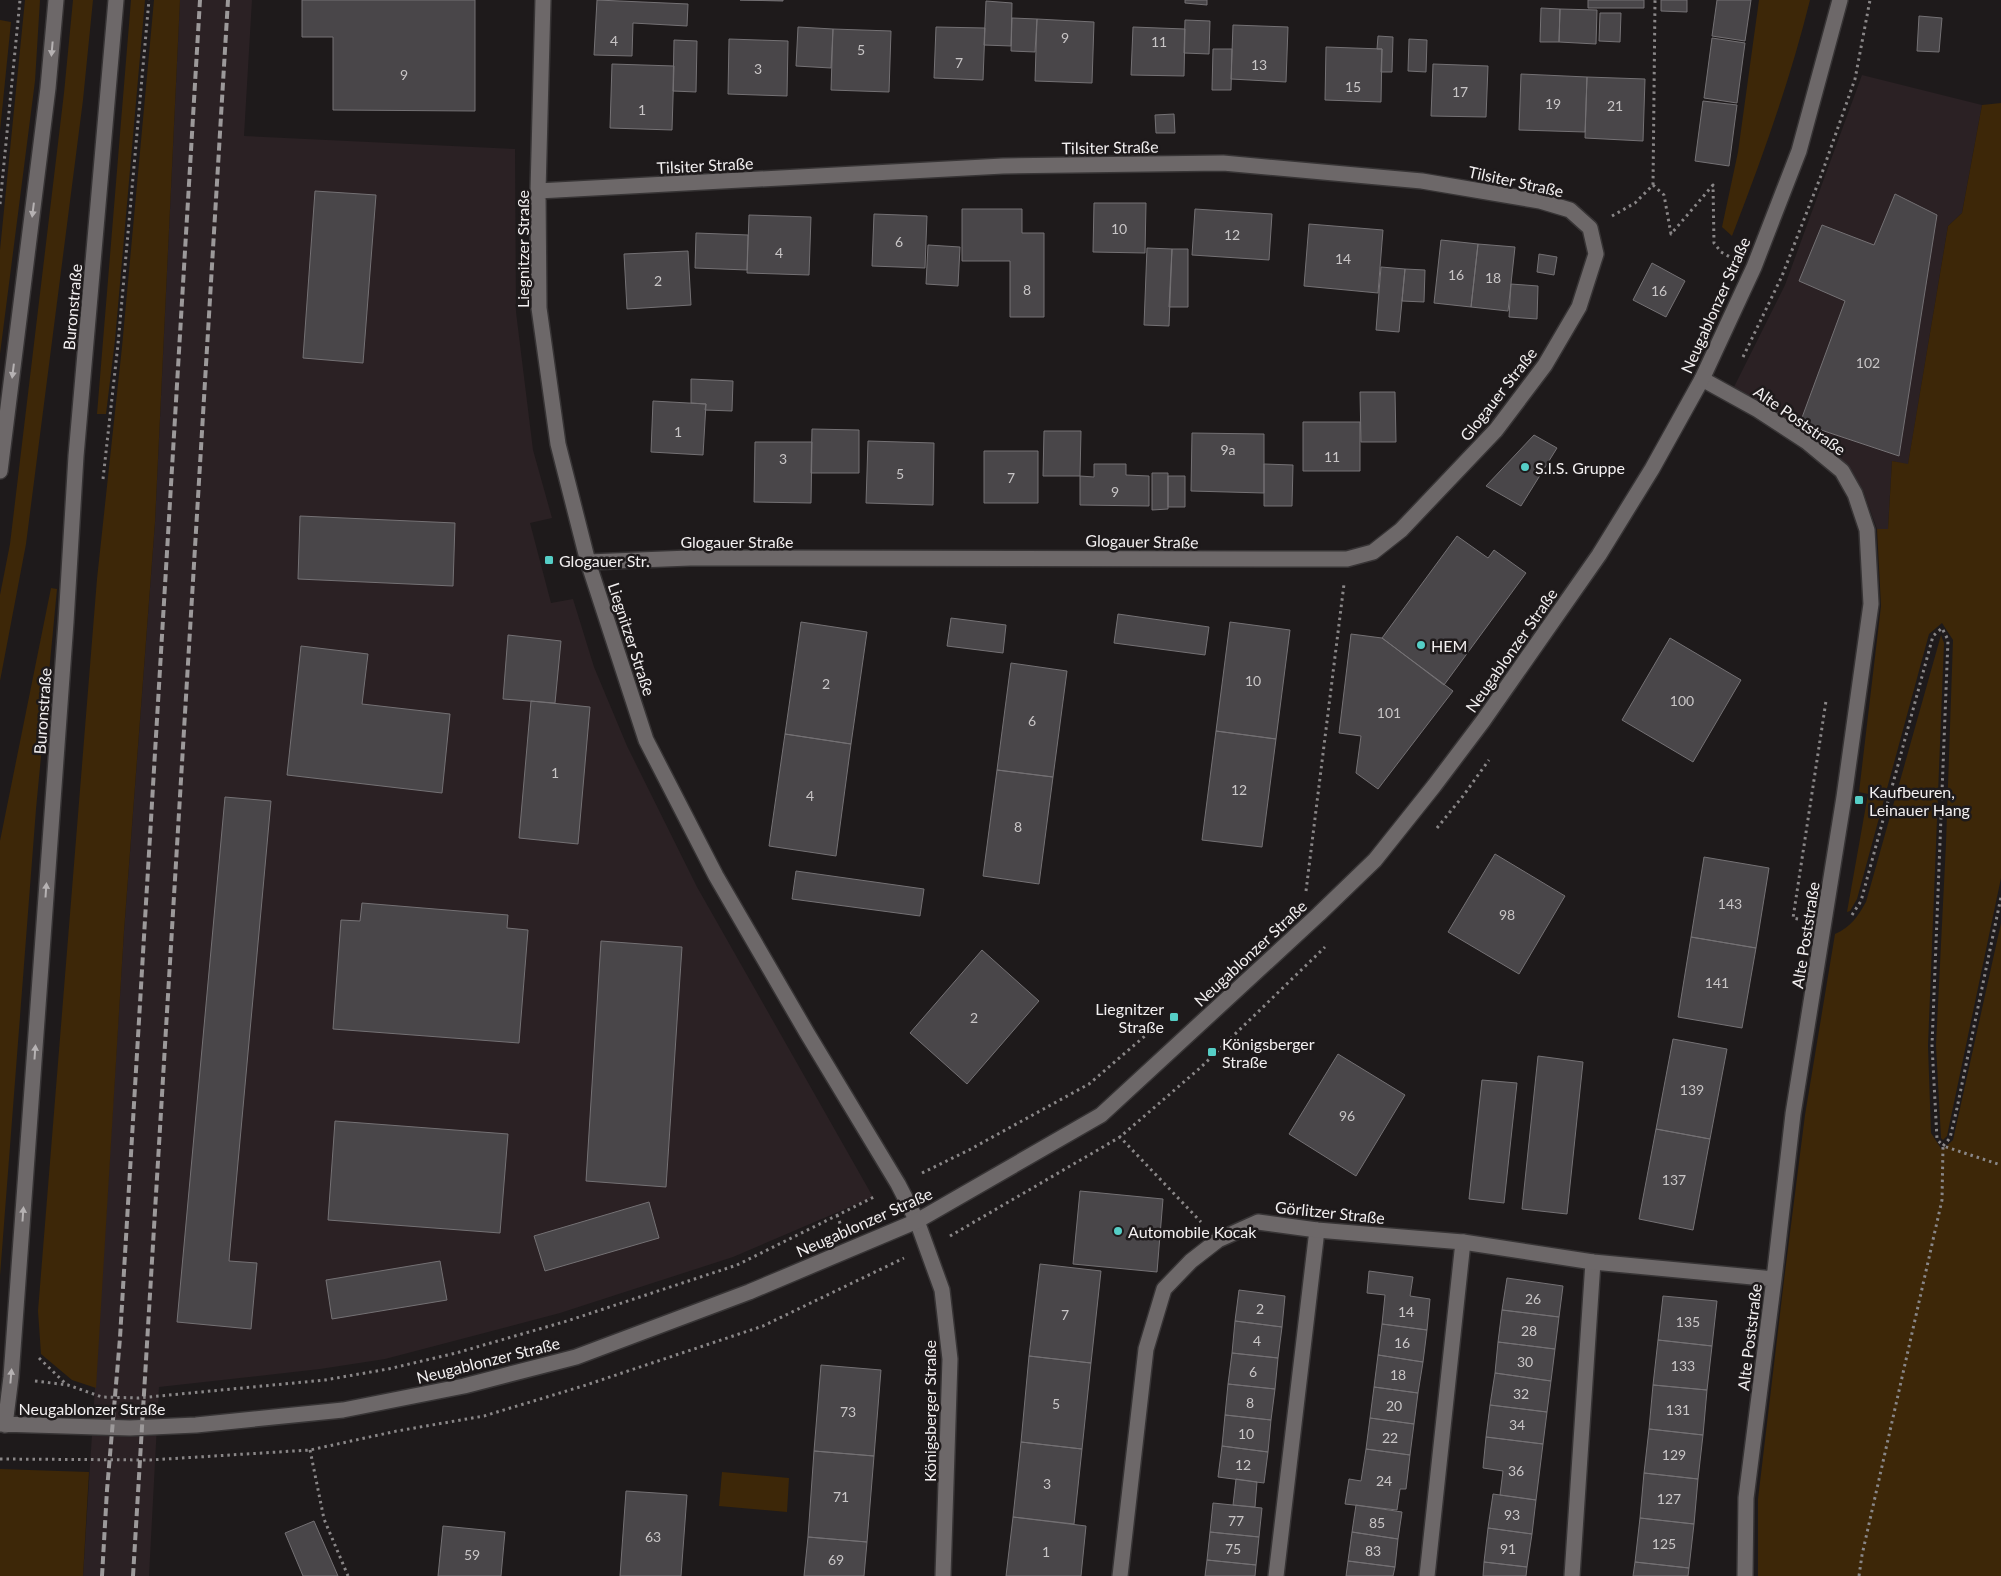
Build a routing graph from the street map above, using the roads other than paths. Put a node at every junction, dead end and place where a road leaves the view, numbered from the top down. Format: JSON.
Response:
{"nodes":[{"id":1,"x":56,"y":0,"type":"edge"},
{"id":2,"x":116,"y":0,"type":"edge"},
{"id":3,"x":543,"y":0,"type":"edge"},
{"id":4,"x":1840,"y":0,"type":"edge"},
{"id":5,"x":538,"y":191,"type":"junction"},
{"id":6,"x":1579,"y":307,"type":"joint"},
{"id":7,"x":1702,"y":379,"type":"junction"},
{"id":8,"x":0,"y":471,"type":"edge"},
{"id":9,"x":588,"y":562,"type":"junction"},
{"id":10,"x":917,"y":1221,"type":"junction"},
{"id":11,"x":1317,"y":1230,"type":"junction"},
{"id":12,"x":1462,"y":1242,"type":"junction"},
{"id":13,"x":1592,"y":1262,"type":"junction"},
{"id":14,"x":1774,"y":1278,"type":"junction"},
{"id":15,"x":3,"y":1424,"type":"edge"},
{"id":16,"x":943,"y":1576,"type":"edge"},
{"id":17,"x":1120,"y":1576,"type":"edge"},
{"id":18,"x":1276,"y":1576,"type":"edge"},
{"id":19,"x":1427,"y":1576,"type":"edge"},
{"id":20,"x":1572,"y":1576,"type":"edge"},
{"id":21,"x":1745,"y":1576,"type":"edge"}],
"edges":[{"from":1,"to":8,"type":"street","one_way":true},
{"from":15,"to":2,"type":"street","name":"Buronstraße","one_way":true},
{"from":3,"to":5,"type":"street","name":"Liegnitzer Straße"},
{"from":4,"to":7,"type":"street","name":"Neugablonzer Straße"},
{"from":5,"to":6,"type":"street","name":"Tilsiter Straße"},
{"from":5,"to":9,"type":"street","name":"Liegnitzer Straße"},
{"from":6,"to":9,"type":"street","name":"Glogauer Straße"},
{"from":7,"to":10,"type":"street","name":"Neugablonzer Straße"},
{"from":7,"to":14,"type":"street","name":"Alte Poststraße"},
{"from":9,"to":10,"type":"street","name":"Liegnitzer Straße"},
{"from":10,"to":15,"type":"street","name":"Neugablonzer Straße"},
{"from":10,"to":16,"type":"street","name":"Königsberger Straße"},
{"from":11,"to":12,"type":"street","name":"Görlitzer Straße"},
{"from":11,"to":17,"type":"street","name":"Görlitzer Straße"},
{"from":11,"to":18,"type":"street"},
{"from":12,"to":13,"type":"street","name":"Görlitzer Straße"},
{"from":12,"to":19,"type":"street"},
{"from":13,"to":14,"type":"street","name":"Görlitzer Straße"},
{"from":13,"to":20,"type":"street"},
{"from":14,"to":21,"type":"street","name":"Alte Poststraße"}]}
